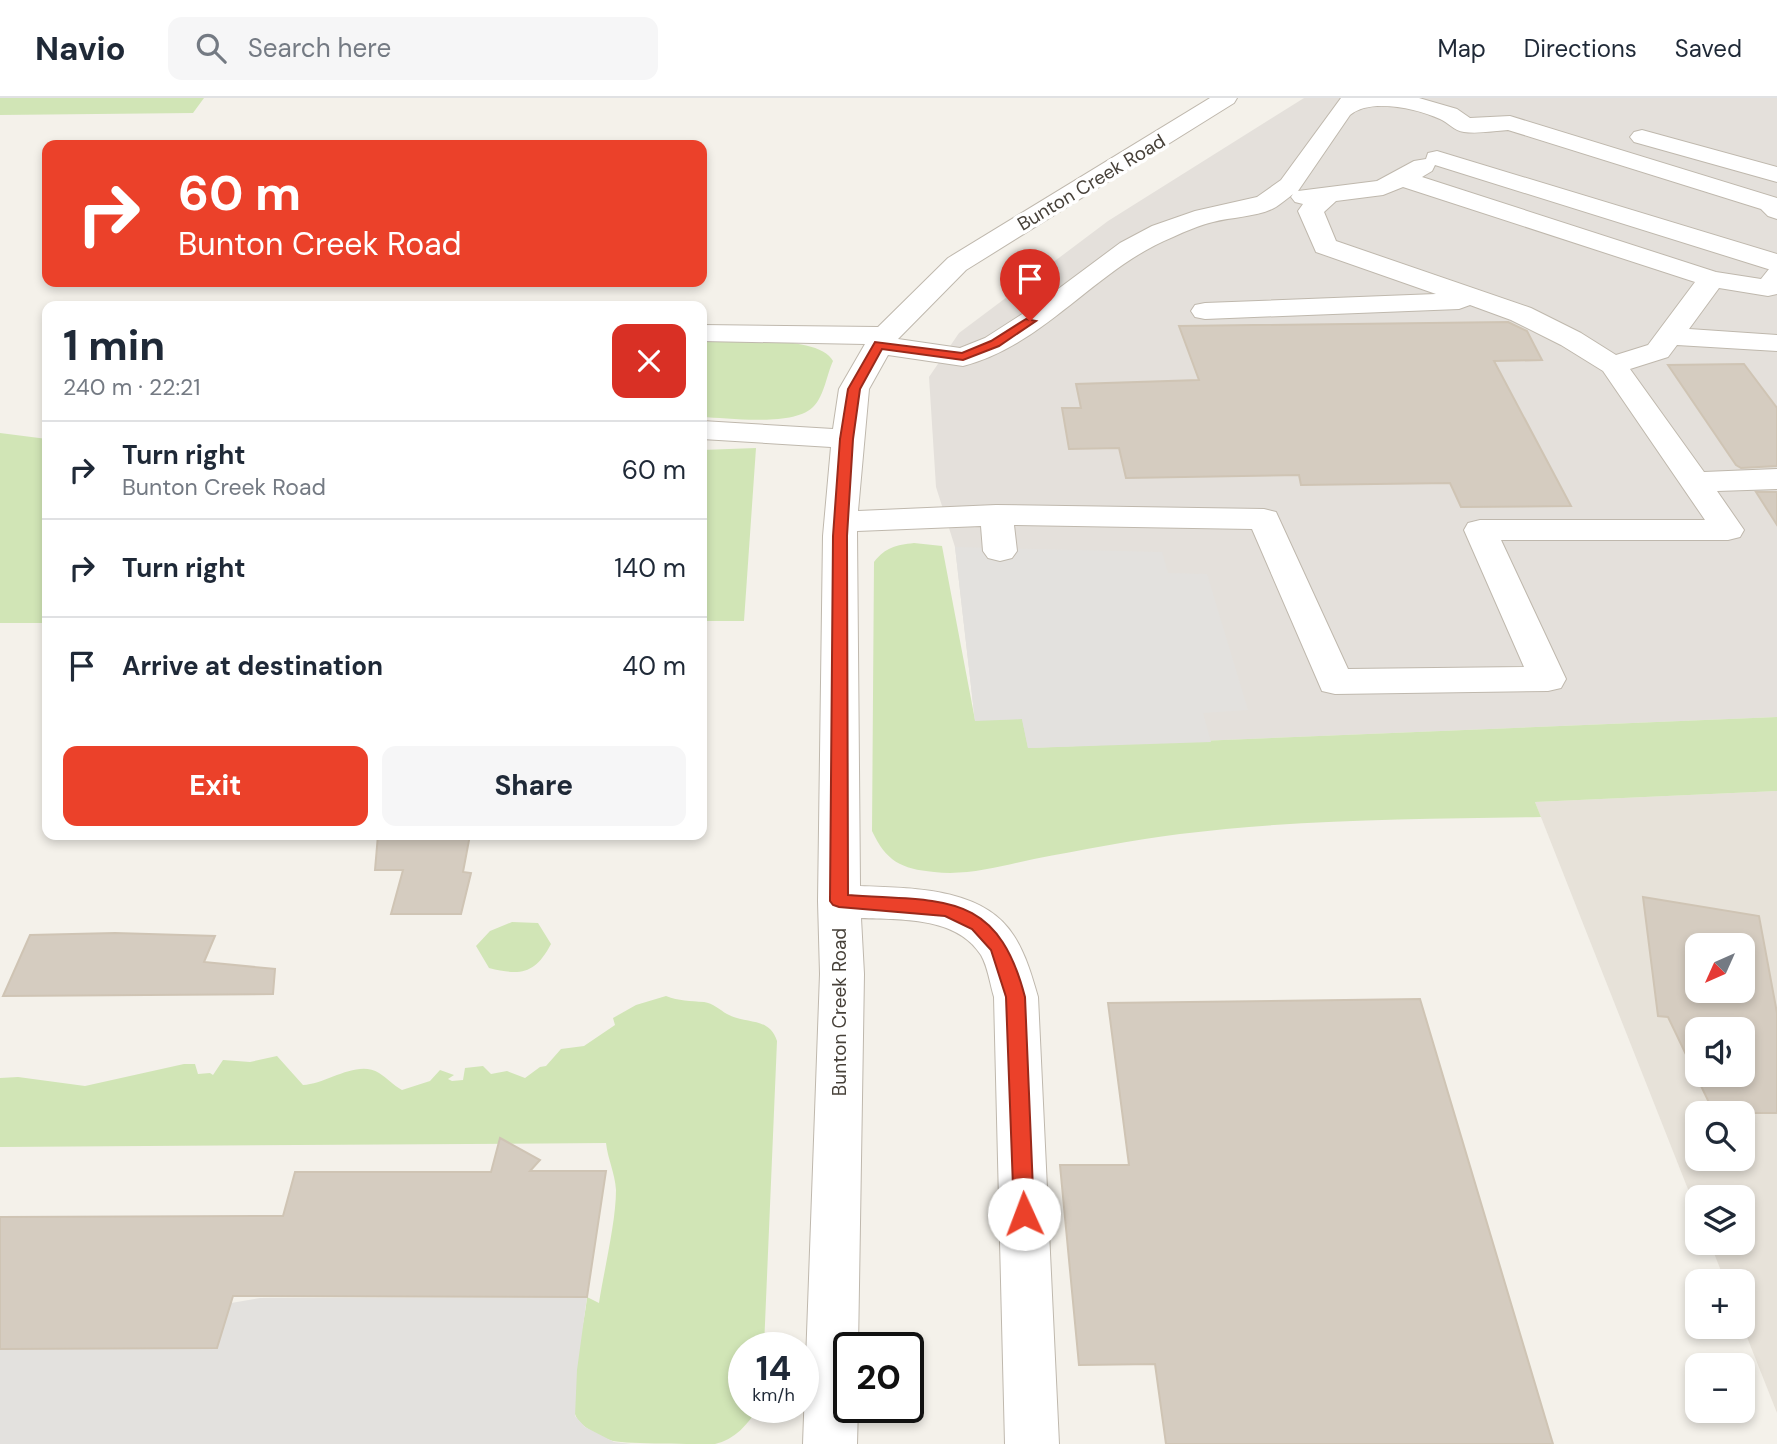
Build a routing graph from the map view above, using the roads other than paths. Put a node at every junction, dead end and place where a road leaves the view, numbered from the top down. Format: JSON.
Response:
{"nodes":[{"id":1,"x":1226,"y":98,"type":"edge"},
{"id":2,"x":1562,"y":116,"type":"dead end"},
{"id":3,"x":1510,"y":123,"type":"junction"},
{"id":4,"x":1463,"y":130,"type":"junction"},
{"id":5,"x":1614,"y":130,"type":"dead end"},
{"id":6,"x":1501,"y":147,"type":"dead end"},
{"id":7,"x":1437,"y":158,"type":"junction"},
{"id":8,"x":1777,"y":175,"type":"edge"},
{"id":9,"x":1401,"y":178,"type":"junction"},
{"id":10,"x":1329,"y":194,"type":"junction"},
{"id":11,"x":1265,"y":203,"type":"junction"},
{"id":12,"x":1777,"y":211,"type":"edge"},
{"id":13,"x":1724,"y":215,"type":"dead end"},
{"id":14,"x":1777,"y":230,"type":"edge"},
{"id":15,"x":1777,"y":263,"type":"edge"},
{"id":16,"x":1777,"y":275,"type":"edge"},
{"id":17,"x":1712,"y":279,"type":"junction"},
{"id":18,"x":1482,"y":300,"type":"junction"},
{"id":19,"x":1205,"y":311,"type":"dead end"},
{"id":20,"x":707,"y":332,"type":"edge"},
{"id":21,"x":1670,"y":336,"type":"junction"},
{"id":22,"x":882,"y":340,"type":"junction"},
{"id":23,"x":1776,"y":343,"type":"edge"},
{"id":24,"x":1613,"y":365,"type":"junction"},
{"id":25,"x":707,"y":430,"type":"edge"},
{"id":26,"x":847,"y":439,"type":"junction"},
{"id":27,"x":1777,"y":479,"type":"edge"},
{"id":28,"x":1695,"y":482,"type":"junction"},
{"id":29,"x":996,"y":516,"type":"junction"},
{"id":30,"x":841,"y":522,"type":"junction"},
{"id":31,"x":1000,"y":551,"type":"dead end"},
{"id":32,"x":839,"y":901,"type":"junction"},
{"id":33,"x":830,"y":1444,"type":"edge"},
{"id":34,"x":1032,"y":1444,"type":"edge"}],
"edges":[{"from":1,"to":22,"type":"street","name":"Bunton Creek Road"},
{"from":2,"to":3,"type":"street"},
{"from":3,"to":4,"type":"street"},
{"from":3,"to":12,"type":"street"},
{"from":4,"to":6,"type":"street"},
{"from":4,"to":7,"type":"street"},
{"from":4,"to":11,"type":"street"},
{"from":5,"to":8,"type":"street"},
{"from":7,"to":9,"type":"street"},
{"from":7,"to":15,"type":"street"},
{"from":9,"to":10,"type":"street"},
{"from":9,"to":17,"type":"street"},
{"from":10,"to":11,"type":"street"},
{"from":10,"to":18,"type":"street"},
{"from":11,"to":22,"type":"street"},
{"from":13,"to":14,"type":"street"},
{"from":16,"to":17,"type":"street"},
{"from":17,"to":21,"type":"street"},
{"from":18,"to":19,"type":"street"},
{"from":18,"to":24,"type":"street"},
{"from":20,"to":22,"type":"street"},
{"from":21,"to":23,"type":"street"},
{"from":21,"to":24,"type":"street"},
{"from":22,"to":26,"type":"street","name":"Bunton Creek Road"},
{"from":24,"to":28,"type":"street"},
{"from":25,"to":26,"type":"street"},
{"from":26,"to":30,"type":"street","name":"Bunton Creek Road"},
{"from":27,"to":28,"type":"street"},
{"from":28,"to":29,"type":"street"},
{"from":29,"to":30,"type":"street"},
{"from":29,"to":31,"type":"street"},
{"from":30,"to":32,"type":"street","name":"Bunton Creek Road"},
{"from":32,"to":33,"type":"street","name":"Bunton Creek Road"},
{"from":32,"to":34,"type":"street"}]}
